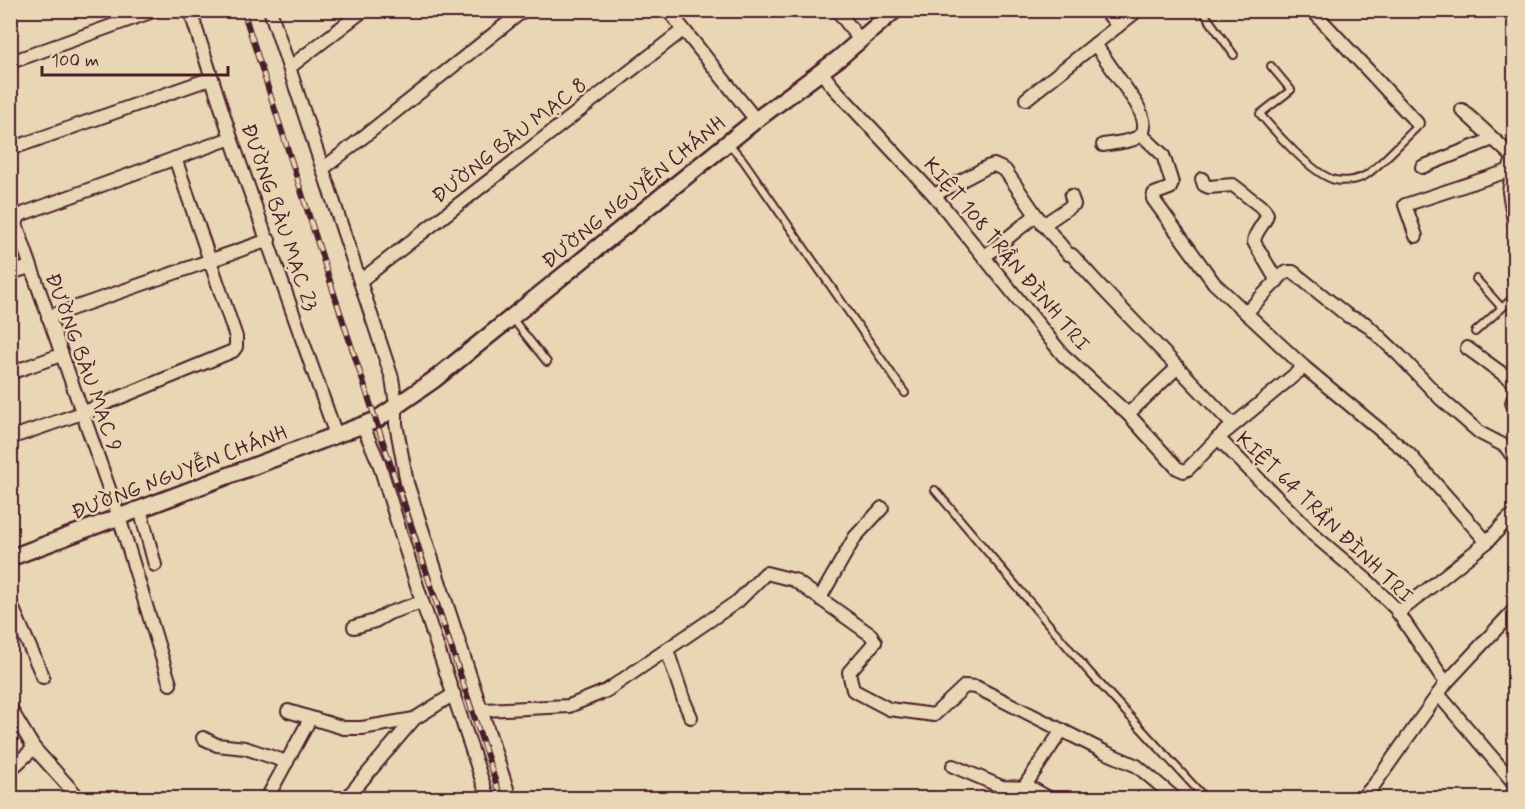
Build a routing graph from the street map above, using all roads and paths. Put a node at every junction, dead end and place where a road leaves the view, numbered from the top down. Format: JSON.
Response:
{"nodes":[{"id":1,"x":156,"y":10,"type":"edge"},
{"id":2,"x":190,"y":10,"type":"edge"},
{"id":3,"x":270,"y":10,"type":"edge"},
{"id":4,"x":364,"y":10,"type":"edge"},
{"id":5,"x":524,"y":10,"type":"edge"},
{"id":6,"x":668,"y":10,"type":"edge"},
{"id":7,"x":837,"y":10,"type":"edge"},
{"id":8,"x":896,"y":10,"type":"edge"},
{"id":9,"x":1106,"y":10,"type":"edge"},
{"id":10,"x":1138,"y":10,"type":"edge"},
{"id":11,"x":1202,"y":10,"type":"edge"},
{"id":12,"x":1312,"y":10,"type":"edge"},
{"id":13,"x":1118,"y":26,"type":"junction"},
{"id":14,"x":683,"y":30,"type":"junction"},
{"id":15,"x":860,"y":40,"type":"junction"},
{"id":16,"x":1095,"y":44,"type":"junction"},
{"id":17,"x":1234,"y":55,"type":"dead end"},
{"id":18,"x":12,"y":65,"type":"edge"},
{"id":19,"x":1271,"y":66,"type":"dead end"},
{"id":20,"x":290,"y":67,"type":"junction"},
{"id":21,"x":821,"y":72,"type":"junction"},
{"id":22,"x":212,"y":78,"type":"junction"},
{"id":23,"x":1026,"y":99,"type":"dead end"},
{"id":24,"x":1462,"y":110,"type":"dead end"},
{"id":25,"x":756,"y":120,"type":"junction"},
{"id":26,"x":1417,"y":123,"type":"joint"},
{"id":27,"x":1143,"y":136,"type":"junction"},
{"id":28,"x":231,"y":138,"type":"junction"},
{"id":29,"x":1493,"y":139,"type":"junction"},
{"id":30,"x":728,"y":142,"type":"junction"},
{"id":31,"x":1103,"y":145,"type":"dead end"},
{"id":32,"x":10,"y":149,"type":"edge"},
{"id":33,"x":175,"y":158,"type":"junction"},
{"id":34,"x":1514,"y":158,"type":"edge"},
{"id":35,"x":1422,"y":166,"type":"dead end"},
{"id":36,"x":324,"y":168,"type":"junction"},
{"id":37,"x":1202,"y":179,"type":"dead end"},
{"id":38,"x":934,"y":195,"type":"junction"},
{"id":39,"x":1071,"y":196,"type":"dead end"},
{"id":40,"x":1040,"y":220,"type":"junction"},
{"id":41,"x":1515,"y":221,"type":"edge"},
{"id":42,"x":1416,"y":236,"type":"dead end"},
{"id":43,"x":269,"y":240,"type":"junction"},
{"id":44,"x":984,"y":257,"type":"junction"},
{"id":45,"x":210,"y":261,"type":"junction"},
{"id":46,"x":30,"y":267,"type":"junction"},
{"id":47,"x":10,"y":273,"type":"edge"},
{"id":48,"x":1476,"y":279,"type":"dead end"},
{"id":49,"x":360,"y":280,"type":"junction"},
{"id":50,"x":1277,"y":281,"type":"junction"},
{"id":51,"x":1515,"y":297,"type":"edge"},
{"id":52,"x":1502,"y":308,"type":"junction"},
{"id":53,"x":1246,"y":313,"type":"junction"},
{"id":54,"x":48,"y":317,"type":"junction"},
{"id":55,"x":511,"y":317,"type":"junction"},
{"id":56,"x":1475,"y":332,"type":"dead end"},
{"id":57,"x":1467,"y":348,"type":"dead end"},
{"id":58,"x":62,"y":355,"type":"junction"},
{"id":59,"x":547,"y":362,"type":"dead end"},
{"id":60,"x":1178,"y":367,"type":"junction"},
{"id":61,"x":1304,"y":367,"type":"junction"},
{"id":62,"x":10,"y":373,"type":"edge"},
{"id":63,"x":1515,"y":382,"type":"edge"},
{"id":64,"x":905,"y":393,"type":"dead end"},
{"id":65,"x":1515,"y":397,"type":"edge"},
{"id":66,"x":396,"y":405,"type":"junction"},
{"id":67,"x":1515,"y":406,"type":"edge"},
{"id":68,"x":82,"y":413,"type":"junction"},
{"id":69,"x":1128,"y":414,"type":"junction"},
{"id":70,"x":1233,"y":425,"type":"junction"},
{"id":71,"x":363,"y":426,"type":"junction"},
{"id":72,"x":336,"y":435,"type":"junction"},
{"id":73,"x":10,"y":438,"type":"edge"},
{"id":74,"x":1218,"y":438,"type":"junction"},
{"id":75,"x":1515,"y":458,"type":"edge"},
{"id":76,"x":936,"y":490,"type":"dead end"},
{"id":77,"x":882,"y":508,"type":"dead end"},
{"id":78,"x":140,"y":509,"type":"junction"},
{"id":79,"x":119,"y":517,"type":"junction"},
{"id":80,"x":1509,"y":518,"type":"dead end"},
{"id":81,"x":1487,"y":542,"type":"junction"},
{"id":82,"x":10,"y":558,"type":"edge"},
{"id":83,"x":155,"y":565,"type":"dead end"},
{"id":84,"x":820,"y":598,"type":"junction"},
{"id":85,"x":10,"y":602,"type":"edge"},
{"id":86,"x":422,"y":602,"type":"junction"},
{"id":87,"x":1515,"y":610,"type":"edge"},
{"id":88,"x":1398,"y":613,"type":"junction"},
{"id":89,"x":354,"y":627,"type":"dead end"},
{"id":90,"x":667,"y":650,"type":"junction"},
{"id":91,"x":43,"y":677,"type":"dead end"},
{"id":92,"x":1446,"y":682,"type":"junction"},
{"id":93,"x":170,"y":684,"type":"dead end"},
{"id":94,"x":454,"y":694,"type":"junction"},
{"id":95,"x":1438,"y":694,"type":"junction"},
{"id":96,"x":10,"y":708,"type":"edge"},
{"id":97,"x":483,"y":710,"type":"junction"},
{"id":98,"x":288,"y":711,"type":"dead end"},
{"id":99,"x":691,"y":717,"type":"dead end"},
{"id":100,"x":310,"y":719,"type":"junction"},
{"id":101,"x":414,"y":719,"type":"junction"},
{"id":102,"x":1062,"y":730,"type":"junction"},
{"id":103,"x":203,"y":738,"type":"dead end"},
{"id":104,"x":34,"y":748,"type":"junction"},
{"id":105,"x":287,"y":762,"type":"junction"},
{"id":106,"x":953,"y":766,"type":"dead end"},
{"id":107,"x":10,"y":770,"type":"edge"},
{"id":108,"x":1513,"y":779,"type":"edge"},
{"id":109,"x":1024,"y":787,"type":"junction"},
{"id":110,"x":351,"y":793,"type":"dead end"},
{"id":111,"x":79,"y":798,"type":"edge"},
{"id":112,"x":267,"y":798,"type":"edge"},
{"id":113,"x":488,"y":798,"type":"edge"},
{"id":114,"x":510,"y":798,"type":"edge"},
{"id":115,"x":1049,"y":798,"type":"edge"},
{"id":116,"x":1175,"y":798,"type":"edge"},
{"id":117,"x":1205,"y":798,"type":"edge"},
{"id":118,"x":1362,"y":798,"type":"edge"}],
"edges":[{"from":1,"to":18,"type":"street"},
{"from":2,"to":22,"type":"street","name":"ĐƯỜNG BÀU MẠC 23"},
{"from":3,"to":20,"type":"street"},
{"from":4,"to":20,"type":"street"},
{"from":5,"to":36,"type":"street"},
{"from":6,"to":14,"type":"street"},
{"from":7,"to":15,"type":"street"},
{"from":8,"to":15,"type":"street","name":"ĐƯỜNG NGUYỄN CHÁNH"},
{"from":9,"to":13,"type":"street"},
{"from":10,"to":13,"type":"street"},
{"from":11,"to":17,"type":"lane"},
{"from":12,"to":26,"type":"street"},
{"from":13,"to":16,"type":"street"},
{"from":14,"to":25,"type":"street"},
{"from":14,"to":49,"type":"street","name":"ĐƯỜNG BÀU MẠC 8"},
{"from":15,"to":21,"type":"street","name":"ĐƯỜNG NGUYỄN CHÁNH"},
{"from":16,"to":23,"type":"street"},
{"from":16,"to":27,"type":"street"},
{"from":19,"to":26,"type":"lane"},
{"from":20,"to":36,"type":"street"},
{"from":21,"to":25,"type":"street","name":"ĐƯỜNG NGUYỄN CHÁNH"},
{"from":21,"to":38,"type":"street","name":"KIỆT 108 TRẦN ĐÌNH TRI"},
{"from":22,"to":28,"type":"street","name":"ĐƯỜNG BÀU MẠC 23"},
{"from":22,"to":32,"type":"street"},
{"from":24,"to":29,"type":"street"},
{"from":25,"to":30,"type":"street","name":"ĐƯỜNG NGUYỄN CHÁNH"},
{"from":27,"to":31,"type":"street"},
{"from":27,"to":53,"type":"street"},
{"from":28,"to":33,"type":"street"},
{"from":28,"to":43,"type":"street","name":"ĐƯỜNG BÀU MẠC 23"},
{"from":29,"to":34,"type":"street"},
{"from":29,"to":35,"type":"street"},
{"from":30,"to":55,"type":"street","name":"ĐƯỜNG NGUYỄN CHÁNH"},
{"from":30,"to":64,"type":"lane"},
{"from":33,"to":45,"type":"street"},
{"from":33,"to":46,"type":"street","name":"ĐƯỜNG BÀU MẠC 9"},
{"from":34,"to":41,"type":"street"},
{"from":34,"to":42,"type":"street"},
{"from":36,"to":49,"type":"street"},
{"from":37,"to":50,"type":"street"},
{"from":38,"to":40,"type":"street"},
{"from":38,"to":44,"type":"street","name":"KIỆT 108 TRẦN ĐÌNH TRI"},
{"from":39,"to":40,"type":"street"},
{"from":40,"to":44,"type":"street"},
{"from":40,"to":60,"type":"street"},
{"from":43,"to":45,"type":"street"},
{"from":43,"to":72,"type":"street","name":"ĐƯỜNG BÀU MẠC 23"},
{"from":44,"to":69,"type":"street","name":"KIỆT 108 TRẦN ĐÌNH TRI"},
{"from":45,"to":54,"type":"street"},
{"from":45,"to":68,"type":"street"},
{"from":46,"to":47,"type":"street"},
{"from":46,"to":54,"type":"street","name":"ĐƯỜNG BÀU MẠC 9"},
{"from":48,"to":52,"type":"lane"},
{"from":49,"to":66,"type":"street"},
{"from":50,"to":53,"type":"street"},
{"from":50,"to":75,"type":"street"},
{"from":51,"to":52,"type":"lane"},
{"from":52,"to":56,"type":"lane"},
{"from":53,"to":61,"type":"street"},
{"from":54,"to":58,"type":"street","name":"ĐƯỜNG BÀU MẠC 9"},
{"from":55,"to":59,"type":"lane"},
{"from":55,"to":66,"type":"street","name":"ĐƯỜNG NGUYỄN CHÁNH"},
{"from":57,"to":63,"type":"street"},
{"from":58,"to":62,"type":"street"},
{"from":58,"to":68,"type":"street","name":"ĐƯỜNG BÀU MẠC 9"},
{"from":60,"to":69,"type":"street"},
{"from":60,"to":70,"type":"street"},
{"from":61,"to":70,"type":"street","name":"KIỆT 108 TRẦN ĐÌNH TRI"},
{"from":61,"to":81,"type":"street"},
{"from":65,"to":67,"type":"street"},
{"from":66,"to":71,"type":"street","name":"ĐƯỜNG NGUYỄN CHÁNH"},
{"from":66,"to":97,"type":"street"},
{"from":68,"to":73,"type":"street"},
{"from":68,"to":79,"type":"street","name":"ĐƯỜNG BÀU MẠC 9"},
{"from":69,"to":74,"type":"street","name":"KIỆT 108 TRẦN ĐÌNH TRI"},
{"from":70,"to":74,"type":"street","name":"KIỆT 108 TRẦN ĐÌNH TRI"},
{"from":71,"to":72,"type":"street","name":"ĐƯỜNG NGUYỄN CHÁNH"},
{"from":71,"to":86,"type":"street"},
{"from":72,"to":78,"type":"street","name":"ĐƯỜNG NGUYỄN CHÁNH"},
{"from":74,"to":88,"type":"street","name":"KIỆT 64 TRẦN ĐÌNH TRI"},
{"from":76,"to":117,"type":"lane"},
{"from":77,"to":84,"type":"street"},
{"from":78,"to":79,"type":"street","name":"ĐƯỜNG NGUYỄN CHÁNH"},
{"from":78,"to":83,"type":"street"},
{"from":79,"to":82,"type":"street","name":"ĐƯỜNG NGUYỄN CHÁNH"},
{"from":79,"to":93,"type":"street","name":"ĐƯỜNG BÀU MẠC 9"},
{"from":80,"to":81,"type":"street"},
{"from":81,"to":88,"type":"street"},
{"from":84,"to":90,"type":"street"},
{"from":84,"to":102,"type":"street"},
{"from":85,"to":91,"type":"street"},
{"from":86,"to":89,"type":"street"},
{"from":86,"to":94,"type":"street"},
{"from":87,"to":92,"type":"street"},
{"from":88,"to":92,"type":"street","name":"KIỆT 64 TRẦN ĐÌNH TRI"},
{"from":90,"to":97,"type":"street"},
{"from":90,"to":99,"type":"street"},
{"from":92,"to":95,"type":"street"},
{"from":94,"to":101,"type":"street"},
{"from":94,"to":113,"type":"street"},
{"from":95,"to":108,"type":"street"},
{"from":95,"to":118,"type":"street"},
{"from":96,"to":104,"type":"street"},
{"from":97,"to":114,"type":"street"},
{"from":98,"to":100,"type":"street"},
{"from":100,"to":101,"type":"street"},
{"from":100,"to":105,"type":"street"},
{"from":101,"to":110,"type":"street"},
{"from":102,"to":109,"type":"street"},
{"from":102,"to":116,"type":"street"},
{"from":103,"to":105,"type":"street"},
{"from":104,"to":107,"type":"street"},
{"from":104,"to":111,"type":"street"},
{"from":105,"to":112,"type":"street"},
{"from":106,"to":109,"type":"street"},
{"from":109,"to":115,"type":"street"}]}
